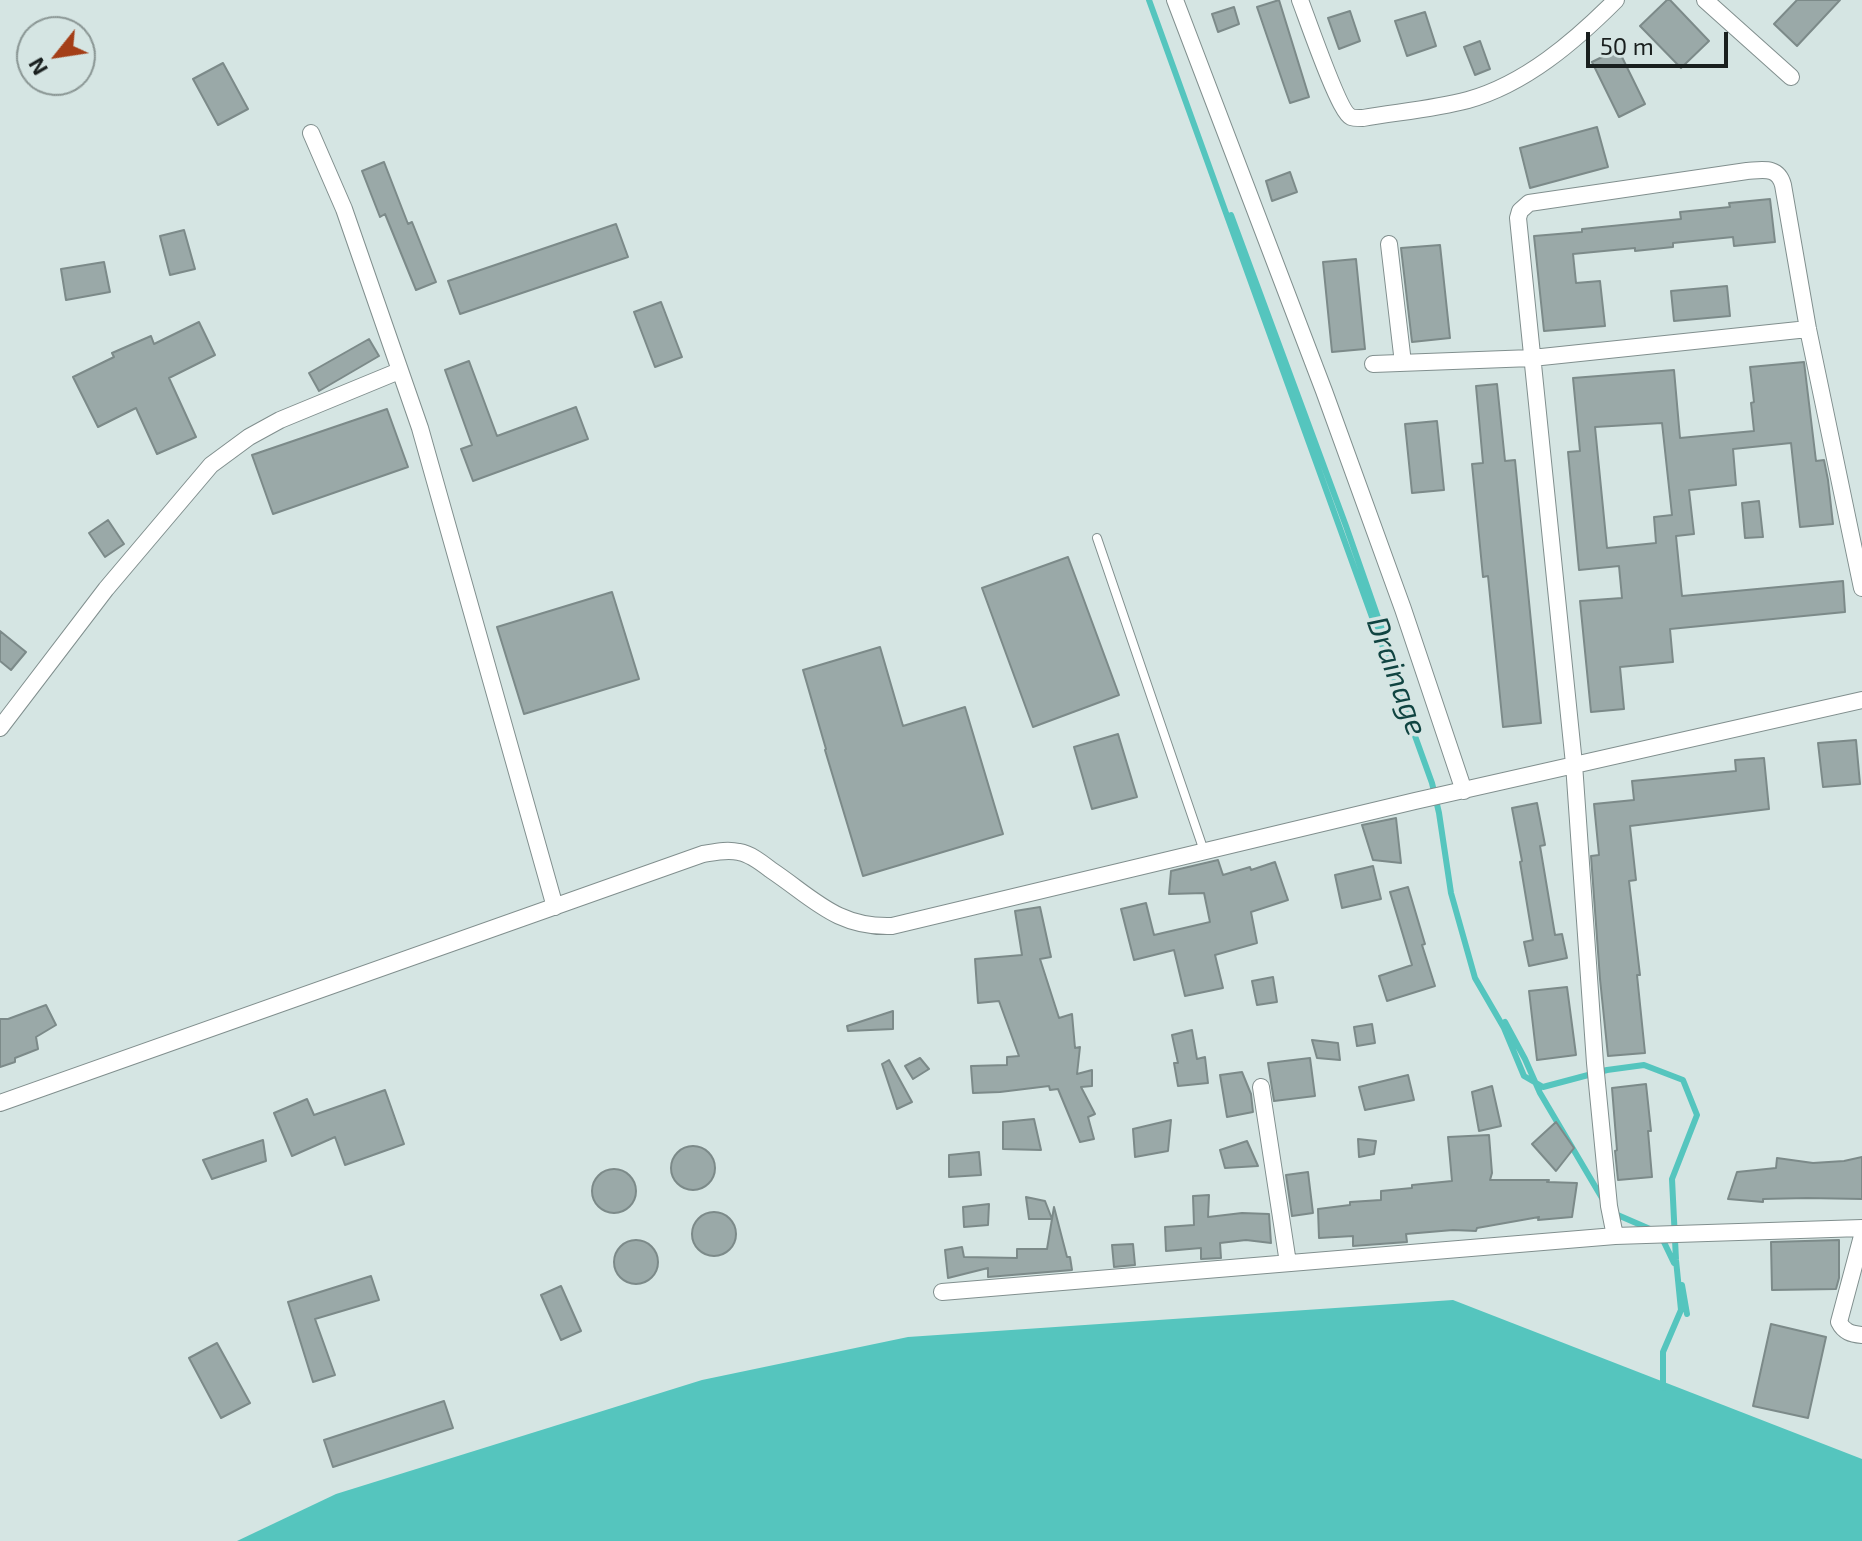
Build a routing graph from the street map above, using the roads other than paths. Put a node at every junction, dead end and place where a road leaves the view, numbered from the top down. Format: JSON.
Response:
{"nodes":[{"id":1,"x":1175,"y":0,"type":"edge"},
{"id":2,"x":1300,"y":0,"type":"edge"},
{"id":3,"x":1616,"y":0,"type":"edge"},
{"id":4,"x":1705,"y":0,"type":"edge"},
{"id":5,"x":1791,"y":77,"type":"dead end"},
{"id":6,"x":311,"y":133,"type":"dead end"},
{"id":7,"x":1389,"y":244,"type":"dead end"},
{"id":8,"x":1808,"y":329,"type":"junction"},
{"id":9,"x":1532,"y":358,"type":"junction"},
{"id":10,"x":1403,"y":363,"type":"junction"},
{"id":11,"x":1373,"y":364,"type":"dead end"},
{"id":12,"x":399,"y":371,"type":"junction"},
{"id":13,"x":1097,"y":538,"type":"dead end"},
{"id":14,"x":1862,"y":588,"type":"edge"},
{"id":15,"x":1862,"y":700,"type":"edge"},
{"id":16,"x":0,"y":728,"type":"edge"},
{"id":17,"x":1574,"y":764,"type":"junction"},
{"id":18,"x":1464,"y":791,"type":"junction"},
{"id":19,"x":1204,"y":851,"type":"junction"},
{"id":20,"x":555,"y":907,"type":"junction"},
{"id":21,"x":1261,"y":1087,"type":"dead end"},
{"id":22,"x":0,"y":1103,"type":"edge"},
{"id":23,"x":1862,"y":1228,"type":"edge"},
{"id":24,"x":1615,"y":1236,"type":"junction"},
{"id":25,"x":1862,"y":1236,"type":"edge"},
{"id":26,"x":1288,"y":1263,"type":"junction"},
{"id":27,"x":942,"y":1292,"type":"dead end"},
{"id":28,"x":1862,"y":1335,"type":"edge"}],
"edges":[{"from":1,"to":18,"type":"street"},
{"from":2,"to":3,"type":"street"},
{"from":4,"to":5,"type":"street"},
{"from":6,"to":12,"type":"street"},
{"from":7,"to":10,"type":"street"},
{"from":8,"to":9,"type":"street"},
{"from":8,"to":9,"type":"street"},
{"from":8,"to":14,"type":"street"},
{"from":9,"to":10,"type":"street"},
{"from":9,"to":17,"type":"street"},
{"from":10,"to":11,"type":"street"},
{"from":12,"to":16,"type":"street"},
{"from":12,"to":20,"type":"street"},
{"from":13,"to":19,"type":"lane"},
{"from":15,"to":17,"type":"street"},
{"from":17,"to":18,"type":"street"},
{"from":17,"to":24,"type":"street"},
{"from":18,"to":19,"type":"street"},
{"from":19,"to":20,"type":"street"},
{"from":20,"to":22,"type":"street"},
{"from":21,"to":26,"type":"street"},
{"from":23,"to":24,"type":"street"},
{"from":24,"to":26,"type":"street"},
{"from":25,"to":28,"type":"street"},
{"from":26,"to":27,"type":"street"}]}
